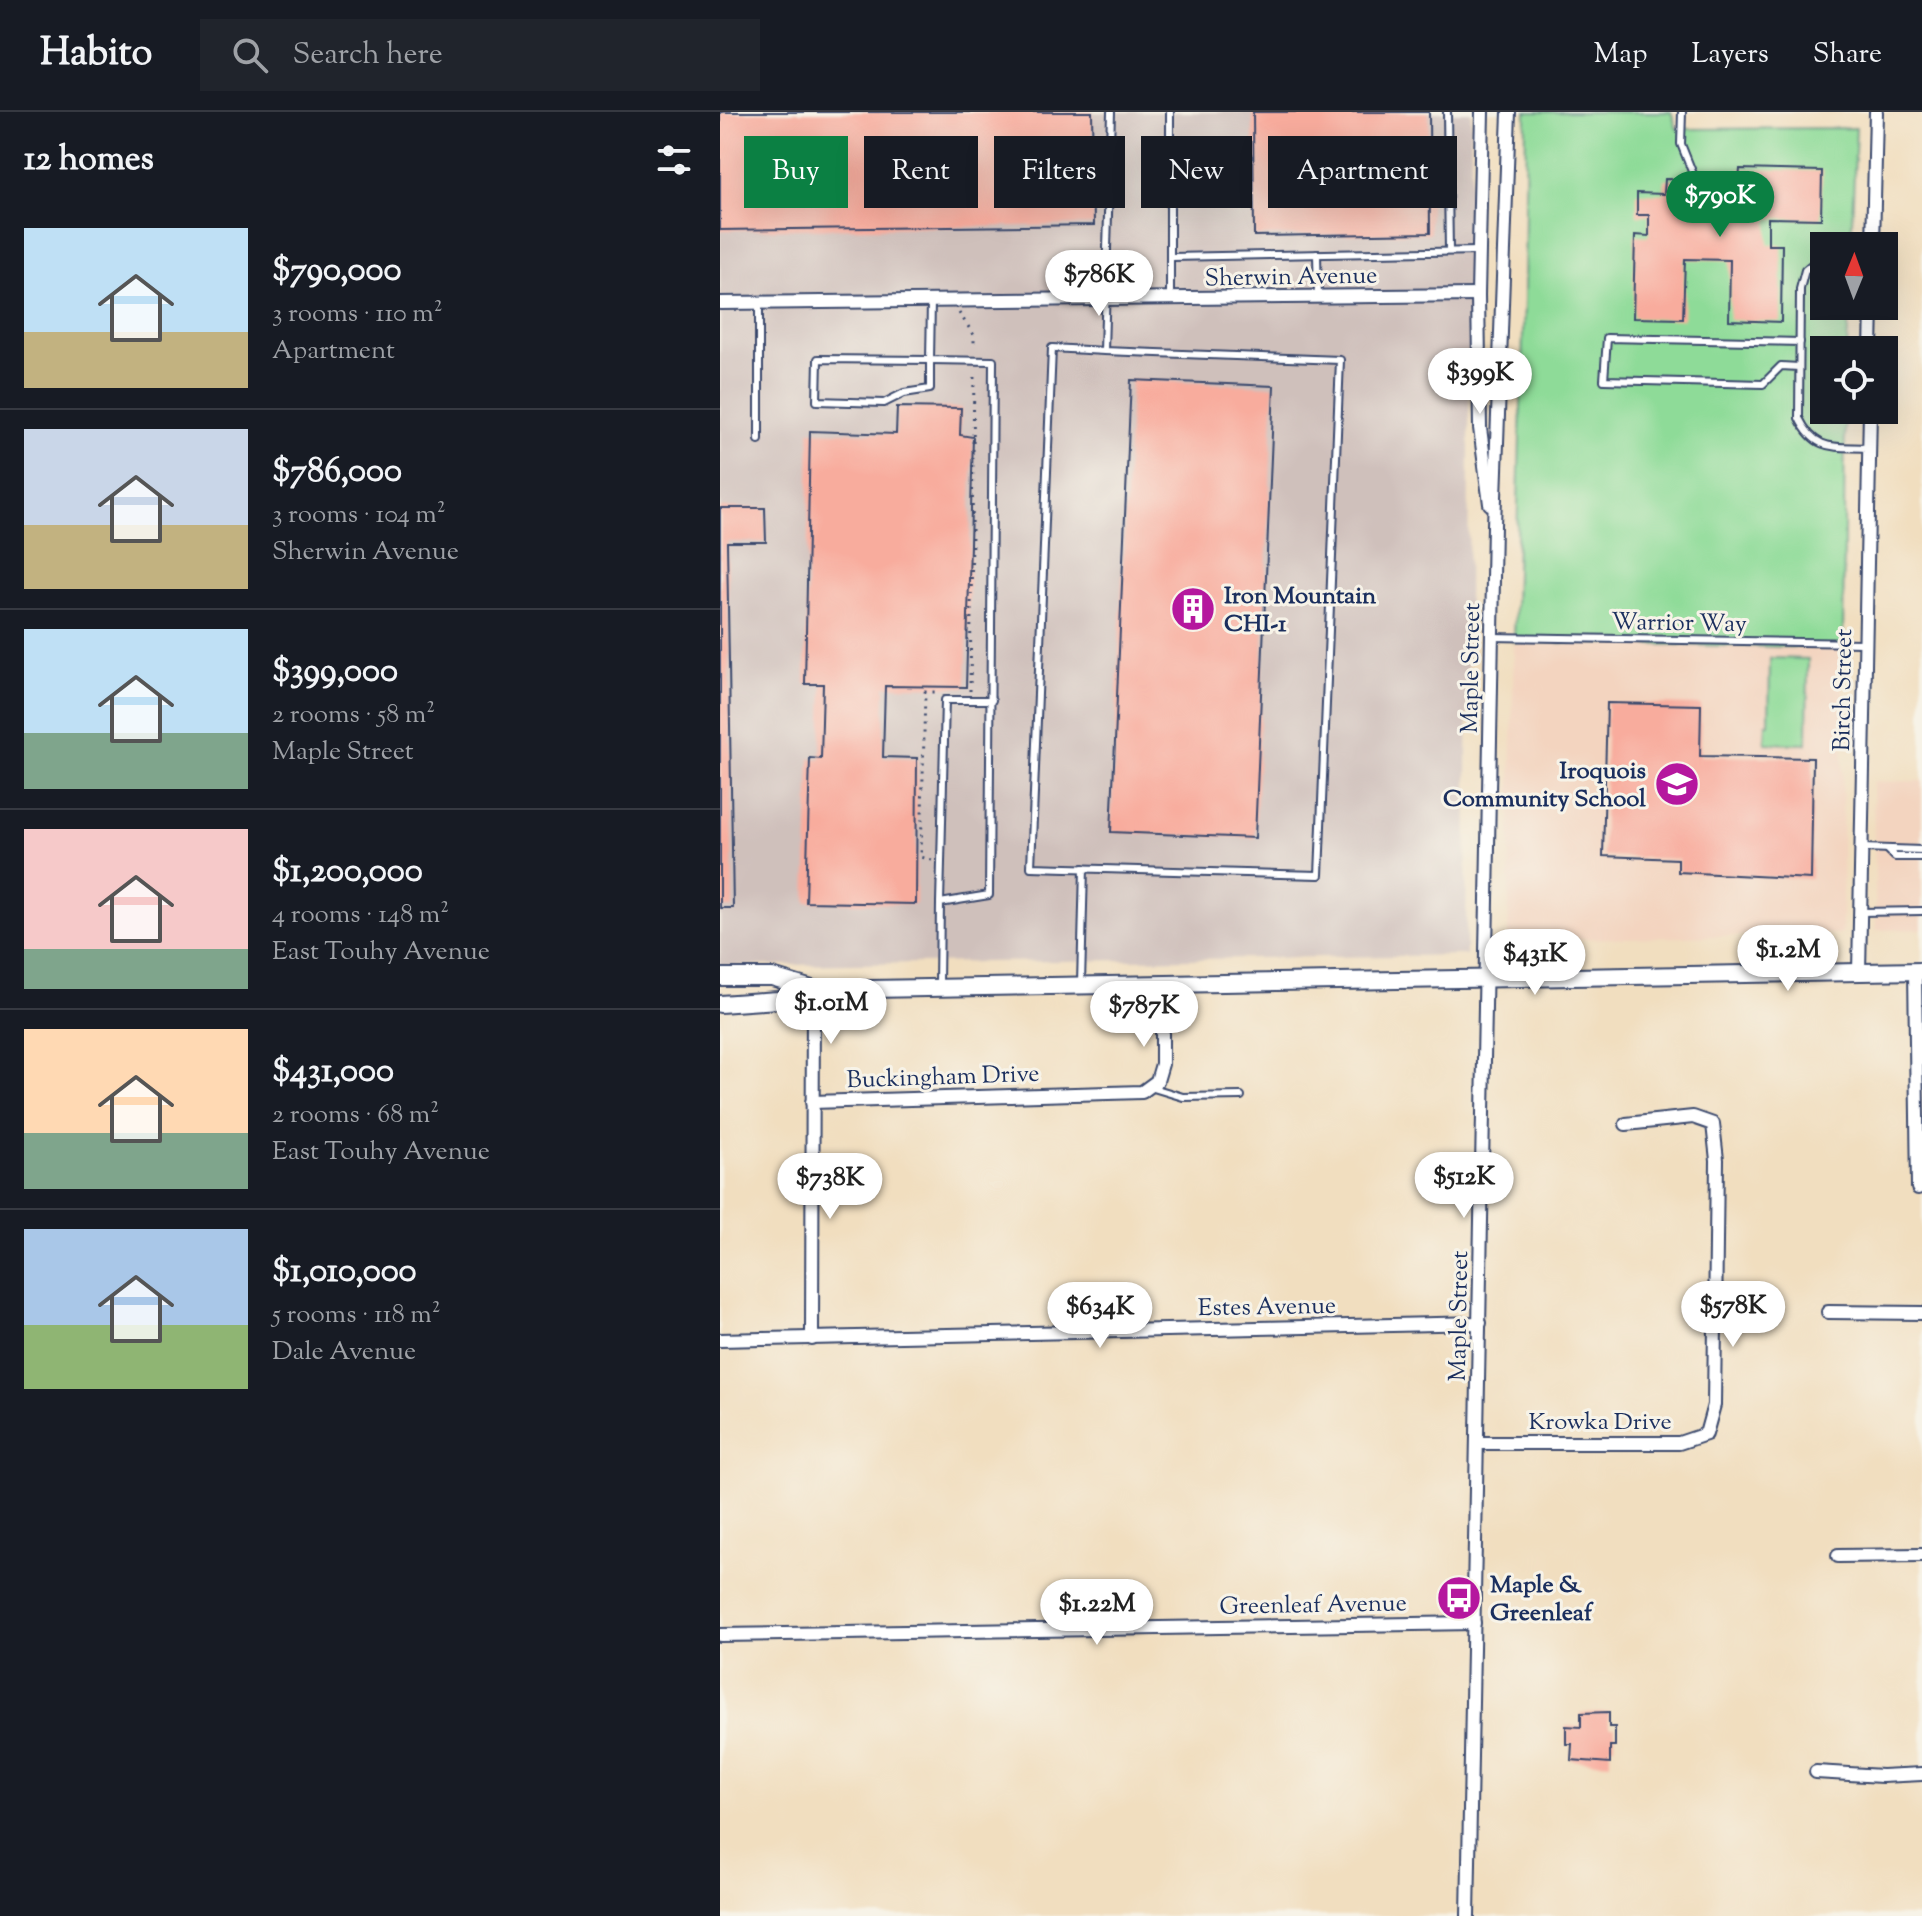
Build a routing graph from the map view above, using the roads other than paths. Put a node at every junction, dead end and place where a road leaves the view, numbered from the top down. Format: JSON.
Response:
{"nodes":[{"id":1,"x":1111,"y":112,"type":"edge"},
{"id":2,"x":1170,"y":112,"type":"edge"},
{"id":3,"x":1447,"y":112,"type":"edge"},
{"id":4,"x":1482,"y":112,"type":"edge"},
{"id":5,"x":1509,"y":112,"type":"edge"},
{"id":6,"x":1682,"y":112,"type":"edge"},
{"id":7,"x":1876,"y":112,"type":"edge"},
{"id":8,"x":1693,"y":174,"type":"dead end"},
{"id":9,"x":1873,"y":232,"type":"edge"},
{"id":10,"x":1449,"y":251,"type":"junction"},
{"id":11,"x":1479,"y":251,"type":"junction"},
{"id":12,"x":1317,"y":254,"type":"junction"},
{"id":13,"x":1172,"y":257,"type":"junction"},
{"id":14,"x":1810,"y":266,"type":"edge"},
{"id":15,"x":1478,"y":295,"type":"junction"},
{"id":16,"x":1318,"y":297,"type":"junction"},
{"id":17,"x":1170,"y":299,"type":"junction"},
{"id":18,"x":1108,"y":300,"type":"junction"},
{"id":19,"x":931,"y":301,"type":"junction"},
{"id":20,"x":720,"y":303,"type":"edge"},
{"id":21,"x":759,"y":303,"type":"junction"},
{"id":22,"x":1800,"y":342,"type":"junction"},
{"id":23,"x":1104,"y":351,"type":"junction"},
{"id":24,"x":930,"y":360,"type":"junction"},
{"id":25,"x":1799,"y":367,"type":"junction"},
{"id":26,"x":1870,"y":424,"type":"edge"},
{"id":27,"x":759,"y":440,"type":"dead end"},
{"id":28,"x":1869,"y":448,"type":"junction"},
{"id":29,"x":1494,"y":525,"type":"junction"},
{"id":30,"x":1492,"y":637,"type":"junction"},
{"id":31,"x":1865,"y":643,"type":"junction"},
{"id":32,"x":992,"y":700,"type":"junction"},
{"id":33,"x":1861,"y":847,"type":"junction"},
{"id":34,"x":1888,"y":849,"type":"junction"},
{"id":35,"x":1922,"y":850,"type":"edge"},
{"id":36,"x":1922,"y":857,"type":"edge"},
{"id":37,"x":1084,"y":868,"type":"junction"},
{"id":38,"x":940,"y":903,"type":"junction"},
{"id":39,"x":1922,"y":911,"type":"edge"},
{"id":40,"x":1860,"y":912,"type":"junction"},
{"id":41,"x":1918,"y":971,"type":"edge"},
{"id":42,"x":1859,"y":972,"type":"junction"},
{"id":43,"x":720,"y":977,"type":"edge"},
{"id":44,"x":1486,"y":977,"type":"junction"},
{"id":45,"x":1187,"y":984,"type":"junction"},
{"id":46,"x":1081,"y":986,"type":"junction"},
{"id":47,"x":1132,"y":986,"type":"junction"},
{"id":48,"x":939,"y":988,"type":"junction"},
{"id":49,"x":813,"y":990,"type":"junction"},
{"id":50,"x":720,"y":1004,"type":"edge"},
{"id":51,"x":1162,"y":1024,"type":"junction"},
{"id":52,"x":1150,"y":1087,"type":"junction"},
{"id":53,"x":1241,"y":1096,"type":"dead end"},
{"id":54,"x":812,"y":1102,"type":"junction"},
{"id":55,"x":1626,"y":1124,"type":"dead end"},
{"id":56,"x":1918,"y":1188,"type":"dead end"},
{"id":57,"x":1828,"y":1312,"type":"dead end"},
{"id":58,"x":1922,"y":1313,"type":"edge"},
{"id":59,"x":1480,"y":1323,"type":"junction"},
{"id":60,"x":812,"y":1339,"type":"junction"},
{"id":61,"x":720,"y":1340,"type":"edge"},
{"id":62,"x":1478,"y":1443,"type":"junction"},
{"id":63,"x":1922,"y":1555,"type":"edge"},
{"id":64,"x":1838,"y":1556,"type":"dead end"},
{"id":65,"x":1474,"y":1623,"type":"junction"},
{"id":66,"x":720,"y":1635,"type":"edge"},
{"id":67,"x":1816,"y":1772,"type":"dead end"},
{"id":68,"x":1922,"y":1774,"type":"edge"},
{"id":69,"x":1468,"y":1916,"type":"edge"}],
"edges":[{"from":1,"to":18,"type":"lane"},
{"from":2,"to":13,"type":"lane"},
{"from":3,"to":10,"type":"lane"},
{"from":4,"to":11,"type":"street","name":"Maple Street"},
{"from":5,"to":29,"type":"street","name":"Maple Street"},
{"from":6,"to":8,"type":"lane"},
{"from":7,"to":9,"type":"street"},
{"from":10,"to":11,"type":"lane"},
{"from":10,"to":12,"type":"lane"},
{"from":11,"to":15,"type":"street","name":"Maple Street"},
{"from":12,"to":13,"type":"lane"},
{"from":12,"to":16,"type":"lane"},
{"from":13,"to":17,"type":"lane"},
{"from":14,"to":22,"type":"lane"},
{"from":15,"to":16,"type":"street","name":"Sherwin Avenue"},
{"from":15,"to":29,"type":"street","name":"Maple Street"},
{"from":16,"to":17,"type":"street","name":"Sherwin Avenue"},
{"from":17,"to":18,"type":"street","name":"Sherwin Avenue"},
{"from":18,"to":19,"type":"street","name":"Sherwin Avenue"},
{"from":18,"to":23,"type":"lane"},
{"from":19,"to":21,"type":"street","name":"Sherwin Avenue"},
{"from":19,"to":24,"type":"lane"},
{"from":20,"to":21,"type":"street","name":"Sherwin Avenue"},
{"from":21,"to":27,"type":"lane"},
{"from":22,"to":25,"type":"lane"},
{"from":22,"to":25,"type":"lane"},
{"from":23,"to":37,"type":"lane"},
{"from":23,"to":37,"type":"lane"},
{"from":24,"to":24,"type":"lane"},
{"from":24,"to":32,"type":"lane"},
{"from":25,"to":28,"type":"lane"},
{"from":26,"to":28,"type":"street","name":"Birch Street"},
{"from":28,"to":31,"type":"street","name":"Birch Street"},
{"from":29,"to":30,"type":"street","name":"Maple Street"},
{"from":30,"to":31,"type":"lane","name":"Warrior Way"},
{"from":30,"to":44,"type":"street","name":"Maple Street"},
{"from":31,"to":33,"type":"street","name":"Birch Street"},
{"from":32,"to":38,"type":"lane"},
{"from":32,"to":38,"type":"lane"},
{"from":33,"to":34,"type":"lane"},
{"from":33,"to":40,"type":"street","name":"Birch Street"},
{"from":34,"to":35,"type":"lane"},
{"from":34,"to":36,"type":"lane"},
{"from":37,"to":46,"type":"lane"},
{"from":38,"to":48,"type":"lane"},
{"from":39,"to":40,"type":"lane"},
{"from":40,"to":42,"type":"street","name":"Birch Street"},
{"from":41,"to":42,"type":"main road"},
{"from":41,"to":56,"type":"street"},
{"from":42,"to":44,"type":"main road"},
{"from":43,"to":49,"type":"main road"},
{"from":44,"to":45,"type":"main road"},
{"from":44,"to":59,"type":"street","name":"Maple Street"},
{"from":45,"to":47,"type":"main road"},
{"from":45,"to":51,"type":"street"},
{"from":46,"to":47,"type":"main road"},
{"from":46,"to":48,"type":"main road"},
{"from":47,"to":51,"type":"street"},
{"from":48,"to":49,"type":"main road"},
{"from":49,"to":50,"type":"main road"},
{"from":49,"to":54,"type":"street"},
{"from":51,"to":52,"type":"street"},
{"from":52,"to":53,"type":"lane"},
{"from":52,"to":54,"type":"street","name":"Buckingham Drive"},
{"from":54,"to":60,"type":"street"},
{"from":55,"to":62,"type":"street","name":"Krowka Drive"},
{"from":57,"to":58,"type":"street"},
{"from":59,"to":60,"type":"street","name":"Estes Avenue"},
{"from":59,"to":62,"type":"street","name":"Maple Street"},
{"from":60,"to":61,"type":"street","name":"Estes Avenue"},
{"from":62,"to":65,"type":"street","name":"Maple Street"},
{"from":63,"to":64,"type":"street"},
{"from":65,"to":66,"type":"street","name":"Greenleaf Avenue"},
{"from":65,"to":69,"type":"street","name":"Maple Street"},
{"from":67,"to":68,"type":"street"}]}
